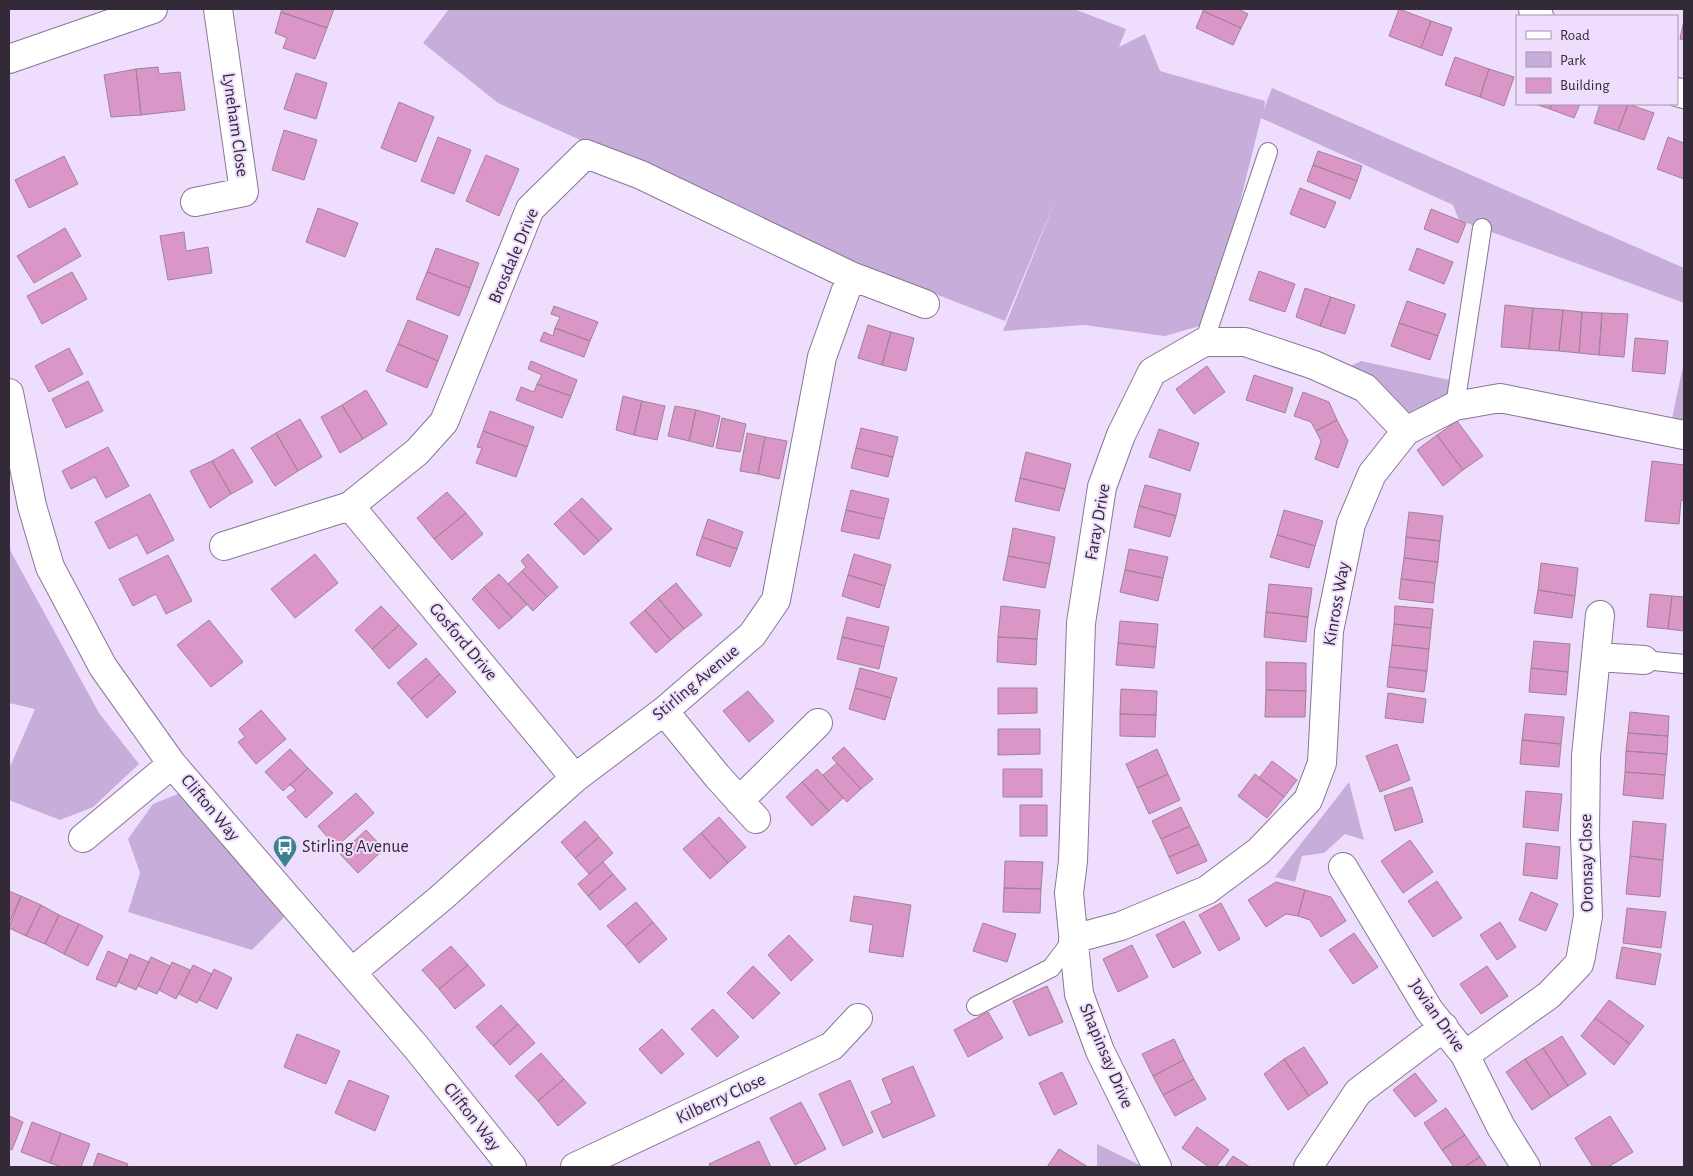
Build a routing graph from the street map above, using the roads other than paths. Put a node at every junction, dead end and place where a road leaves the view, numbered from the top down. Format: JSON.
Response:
{"nodes":[{"id":1,"x":153,"y":9,"type":"edge"},
{"id":2,"x":218,"y":9,"type":"edge"},
{"id":3,"x":9,"y":59,"type":"edge"},
{"id":4,"x":1268,"y":152,"type":"dead end"},
{"id":5,"x":195,"y":202,"type":"dead end"},
{"id":6,"x":1482,"y":228,"type":"dead end"},
{"id":7,"x":851,"y":276,"type":"junction"},
{"id":8,"x":925,"y":304,"type":"dead end"},
{"id":9,"x":1204,"y":342,"type":"junction"},
{"id":10,"x":9,"y":393,"type":"edge"},
{"id":11,"x":1455,"y":406,"type":"junction"},
{"id":12,"x":1406,"y":431,"type":"junction"},
{"id":13,"x":1684,"y":436,"type":"edge"},
{"id":14,"x":350,"y":506,"type":"junction"},
{"id":15,"x":224,"y":546,"type":"dead end"},
{"id":16,"x":1600,"y":615,"type":"dead end"},
{"id":17,"x":1596,"y":657,"type":"junction"},
{"id":18,"x":1644,"y":660,"type":"joint"},
{"id":19,"x":1684,"y":664,"type":"edge"},
{"id":20,"x":664,"y":711,"type":"junction"},
{"id":21,"x":818,"y":723,"type":"dead end"},
{"id":22,"x":172,"y":764,"type":"junction"},
{"id":23,"x":575,"y":778,"type":"junction"},
{"id":24,"x":83,"y":838,"type":"dead end"},
{"id":25,"x":1343,"y":867,"type":"dead end"},
{"id":26,"x":1073,"y":939,"type":"junction"},
{"id":27,"x":352,"y":972,"type":"junction"},
{"id":28,"x":976,"y":1006,"type":"dead end"},
{"id":29,"x":858,"y":1018,"type":"dead end"},
{"id":30,"x":1444,"y":1027,"type":"junction"},
{"id":31,"x":1465,"y":1055,"type":"junction"},
{"id":32,"x":512,"y":1167,"type":"edge"},
{"id":33,"x":575,"y":1167,"type":"edge"},
{"id":34,"x":1157,"y":1167,"type":"edge"},
{"id":35,"x":1308,"y":1167,"type":"edge"},
{"id":36,"x":1526,"y":1167,"type":"edge"}],
"edges":[{"from":1,"to":3,"type":"street"},
{"from":2,"to":5,"type":"street","name":"Lyneham Close"},
{"from":4,"to":9,"type":"lane"},
{"from":6,"to":11,"type":"lane"},
{"from":7,"to":8,"type":"street","name":"Brosdale Drive"},
{"from":7,"to":14,"type":"street","name":"Brosdale Drive"},
{"from":7,"to":20,"type":"street","name":"Stirling Avenue"},
{"from":9,"to":12,"type":"street","name":"Faray Drive"},
{"from":9,"to":26,"type":"street","name":"Faray Drive"},
{"from":10,"to":22,"type":"street","name":"Clifton Way"},
{"from":11,"to":12,"type":"street","name":"Kinross Way"},
{"from":11,"to":13,"type":"street","name":"Kinross Way"},
{"from":12,"to":26,"type":"street","name":"Kinross Way"},
{"from":14,"to":15,"type":"street","name":"Brosdale Drive"},
{"from":14,"to":23,"type":"street","name":"Gosford Drive"},
{"from":16,"to":17,"type":"street","name":"Oronsay Close"},
{"from":17,"to":18,"type":"street"},
{"from":17,"to":31,"type":"street","name":"Oronsay Close"},
{"from":18,"to":19,"type":"lane"},
{"from":20,"to":21,"type":"street"},
{"from":20,"to":23,"type":"street","name":"Stirling Avenue"},
{"from":22,"to":24,"type":"street"},
{"from":22,"to":27,"type":"street","name":"Clifton Way"},
{"from":23,"to":27,"type":"street","name":"Stirling Avenue"},
{"from":25,"to":30,"type":"street","name":"Jovian Drive"},
{"from":26,"to":28,"type":"lane"},
{"from":26,"to":34,"type":"street","name":"Shapinsay Drive"},
{"from":27,"to":32,"type":"street","name":"Clifton Way"},
{"from":29,"to":33,"type":"street","name":"Kilberry Close"},
{"from":30,"to":31,"type":"street","name":"Jovian Drive"},
{"from":30,"to":35,"type":"street"},
{"from":31,"to":36,"type":"street","name":"Jovian Drive"}]}
